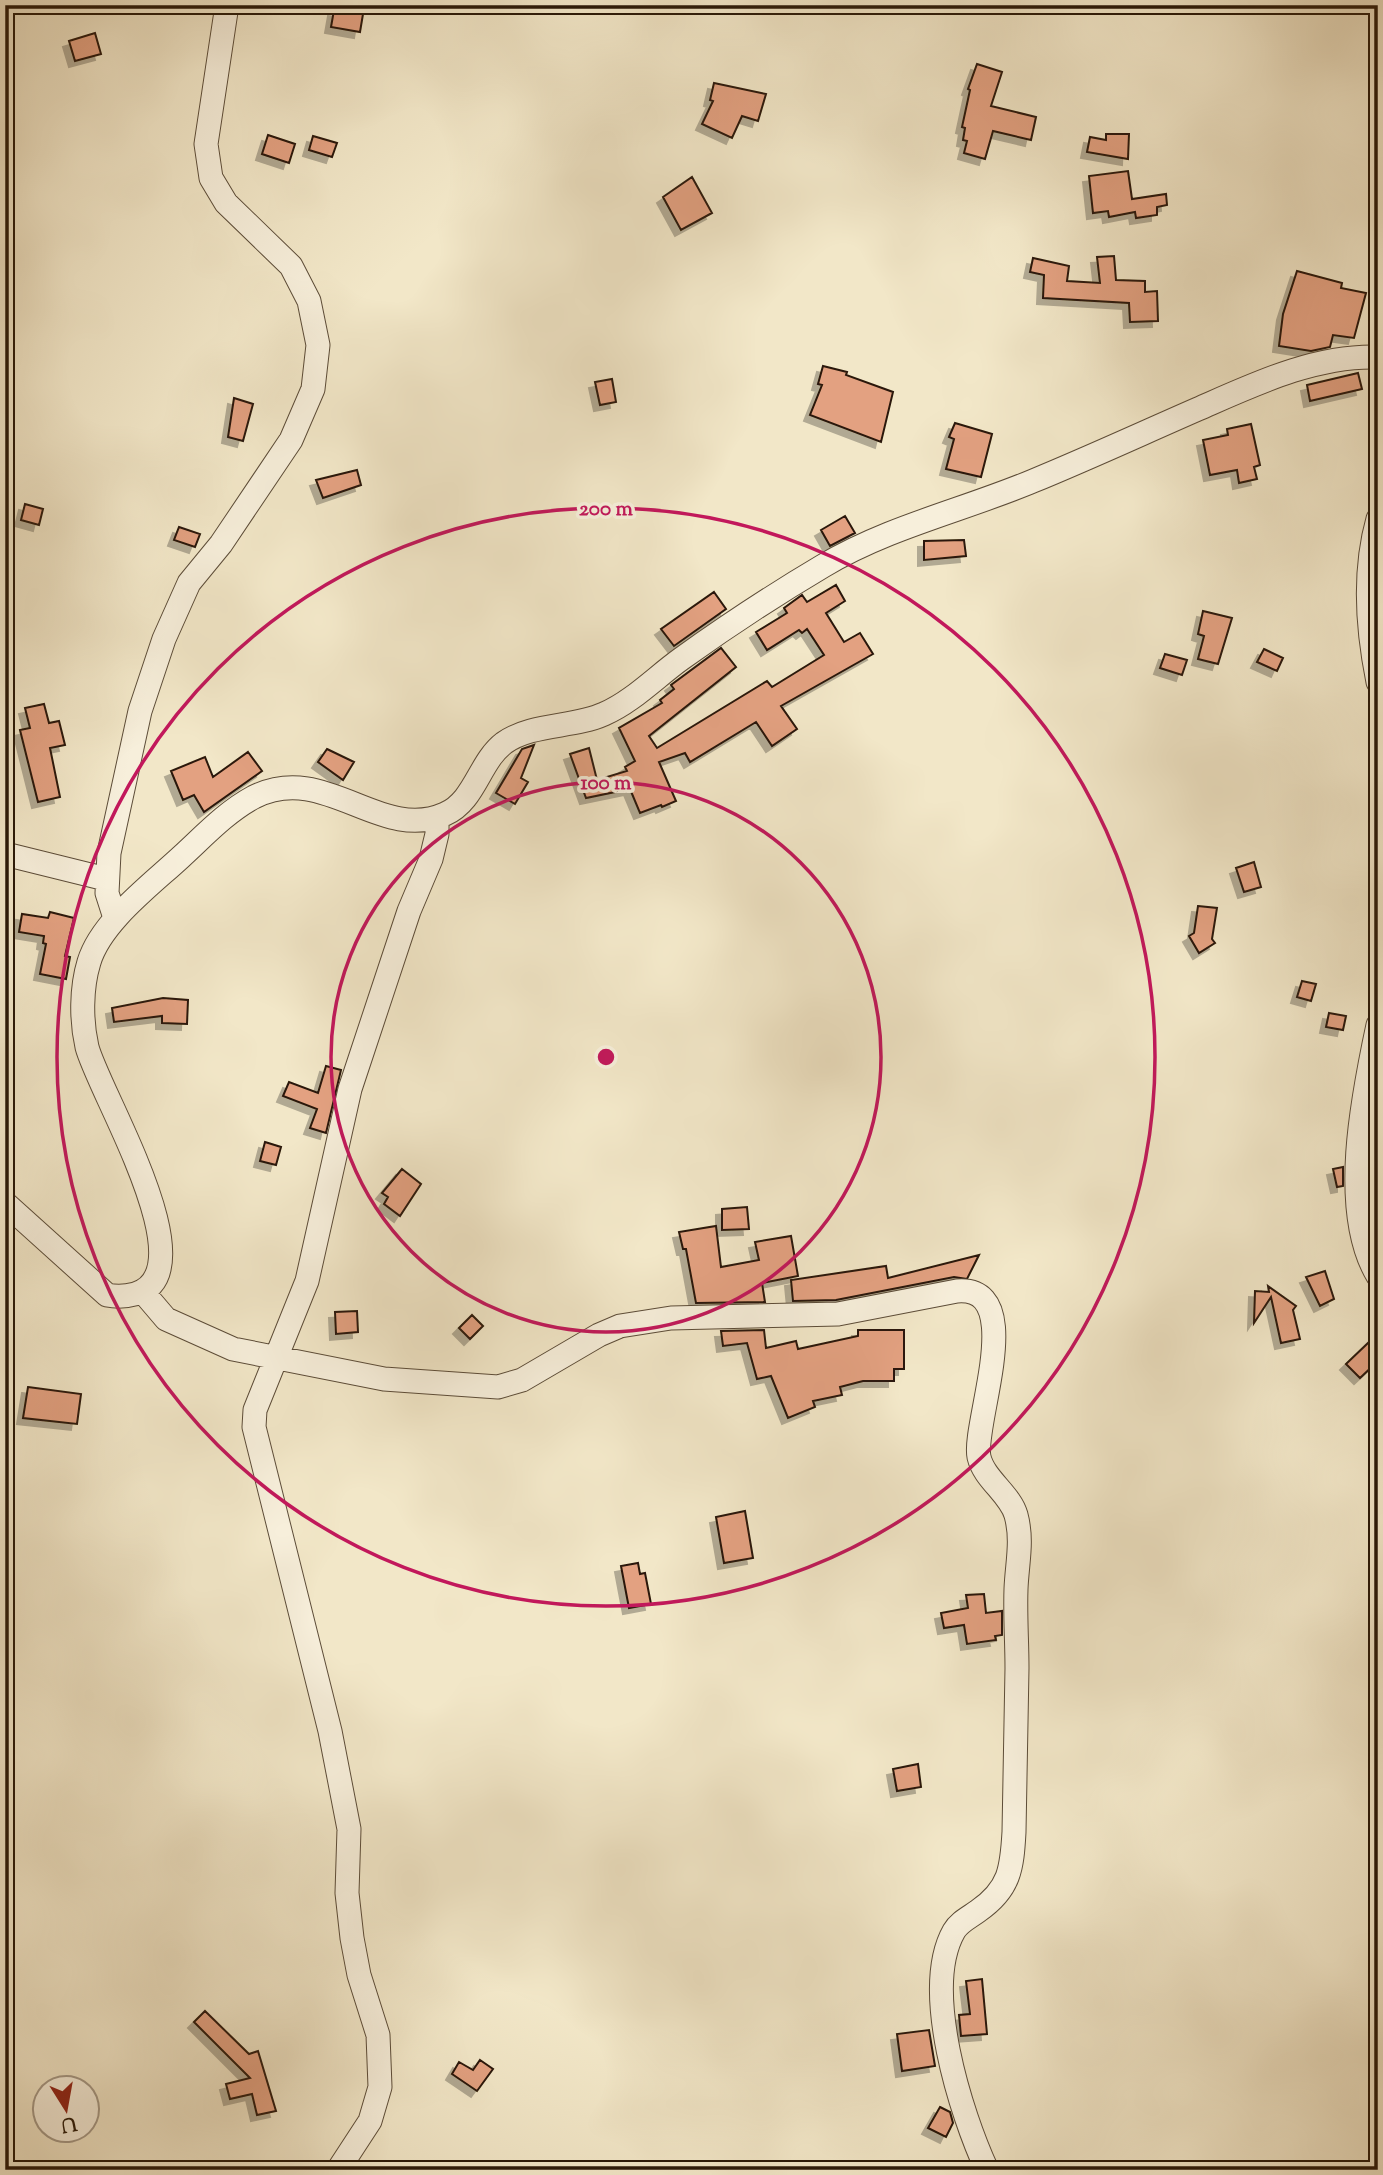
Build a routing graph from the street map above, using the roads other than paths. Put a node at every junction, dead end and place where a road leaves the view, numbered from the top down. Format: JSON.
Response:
{"nodes":[{"id":1,"x":227,"y":5,"type":"edge"},
{"id":2,"x":1378,"y":357,"type":"edge"},
{"id":3,"x":1378,"y":519,"type":"edge"},
{"id":4,"x":1378,"y":682,"type":"edge"},
{"id":5,"x":437,"y":818,"type":"junction"},
{"id":6,"x":5,"y":854,"type":"edge"},
{"id":7,"x":106,"y":879,"type":"junction"},
{"id":8,"x":115,"y":918,"type":"junction"},
{"id":9,"x":1378,"y":1025,"type":"edge"},
{"id":10,"x":5,"y":1203,"type":"edge"},
{"id":11,"x":1378,"y":1276,"type":"edge"},
{"id":12,"x":143,"y":1292,"type":"junction"},
{"id":13,"x":275,"y":1358,"type":"junction"},
{"id":14,"x":338,"y":2170,"type":"edge"},
{"id":15,"x":987,"y":2170,"type":"edge"}],
"edges":[{"from":1,"to":7,"type":"street"},
{"from":2,"to":5,"type":"street"},
{"from":3,"to":4,"type":"street"},
{"from":5,"to":8,"type":"street"},
{"from":5,"to":13,"type":"street"},
{"from":6,"to":7,"type":"street"},
{"from":7,"to":8,"type":"street"},
{"from":8,"to":12,"type":"street"},
{"from":9,"to":11,"type":"street"},
{"from":10,"to":12,"type":"street"},
{"from":12,"to":13,"type":"street"},
{"from":13,"to":14,"type":"street"},
{"from":13,"to":15,"type":"street"}]}
